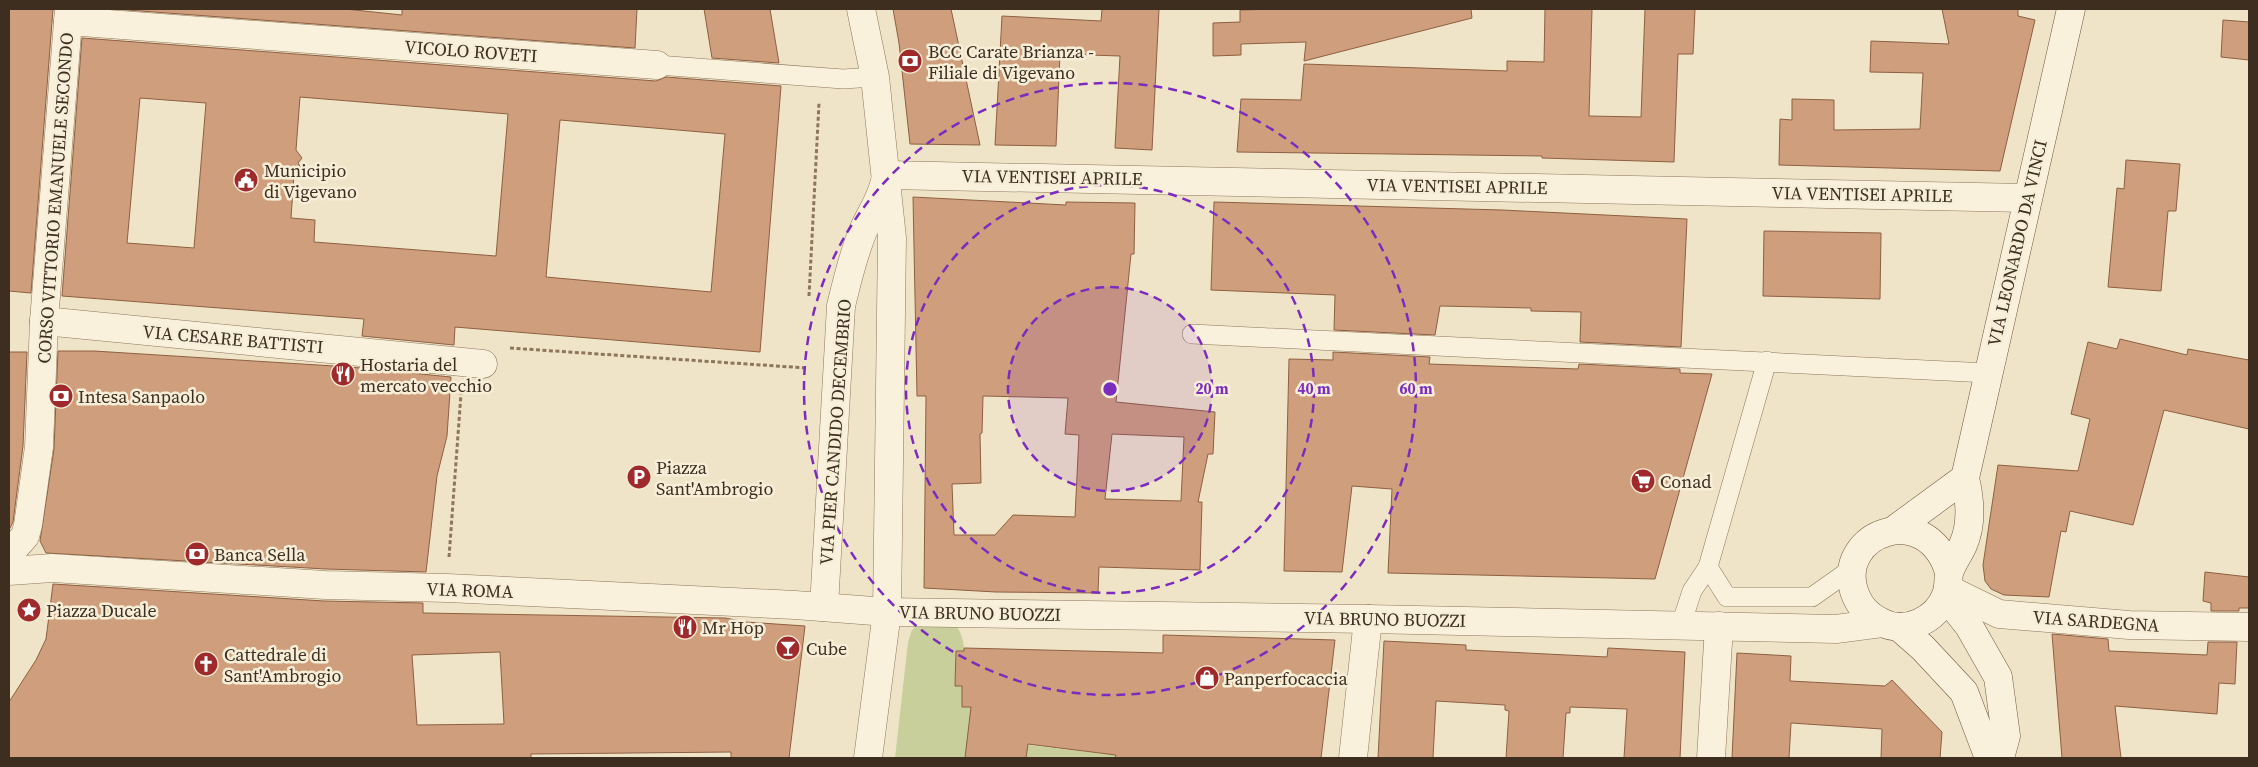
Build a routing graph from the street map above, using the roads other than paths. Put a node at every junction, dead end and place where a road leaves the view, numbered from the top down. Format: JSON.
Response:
{"nodes":[{"id":1,"x":861,"y":9,"type":"edge"},
{"id":2,"x":2071,"y":9,"type":"edge"},
{"id":3,"x":68,"y":15,"type":"edge"},
{"id":4,"x":657,"y":65,"type":"joint"},
{"id":5,"x":875,"y":77,"type":"junction"},
{"id":6,"x":887,"y":175,"type":"junction"},
{"id":7,"x":2026,"y":198,"type":"junction"},
{"id":8,"x":863,"y":230,"type":"junction"},
{"id":9,"x":892,"y":238,"type":"junction"},
{"id":10,"x":44,"y":321,"type":"junction"},
{"id":11,"x":1192,"y":334,"type":"dead end"},
{"id":12,"x":1766,"y":361,"type":"junction"},
{"id":13,"x":473,"y":362,"type":"road end"},
{"id":14,"x":1988,"y":373,"type":"junction"},
{"id":15,"x":1965,"y":478,"type":"junction"},
{"id":16,"x":1894,"y":530,"type":"junction"},
{"id":17,"x":17,"y":545,"type":"edge"},
{"id":18,"x":1708,"y":567,"type":"junction"},
{"id":19,"x":1853,"y":568,"type":"junction"},
{"id":20,"x":9,"y":570,"type":"edge"},
{"id":21,"x":1948,"y":586,"type":"junction"},
{"id":22,"x":824,"y":607,"type":"junction"},
{"id":23,"x":887,"y":612,"type":"junction"},
{"id":24,"x":1368,"y":619,"type":"junction"},
{"id":25,"x":1681,"y":625,"type":"junction"},
{"id":26,"x":1891,"y":625,"type":"junction"},
{"id":27,"x":1719,"y":626,"type":"junction"},
{"id":28,"x":2249,"y":627,"type":"edge"},
{"id":29,"x":868,"y":758,"type":"edge"},
{"id":30,"x":1353,"y":758,"type":"edge"},
{"id":31,"x":1711,"y":758,"type":"edge"},
{"id":32,"x":1989,"y":758,"type":"edge"},
{"id":33,"x":2000,"y":758,"type":"edge"}],
"edges":[{"from":1,"to":5,"type":"street","name":"VIA PIER CANDIDO DECEMBRIO"},
{"from":2,"to":7,"type":"street","name":"VIA LEONARDO DA VINCI"},
{"from":3,"to":4,"type":"street","name":"VICOLO ROVETI"},
{"from":3,"to":10,"type":"street","name":"CORSO VITTORIO EMANUELE SECONDO"},
{"from":4,"to":5,"type":"lane","name":"VICOLO ROVETI"},
{"from":5,"to":6,"type":"street","name":"VIA PIER CANDIDO DECEMBRIO"},
{"from":6,"to":7,"type":"street","name":"VIA VENTISEI APRILE"},
{"from":6,"to":8,"type":"street","name":"VIA PIER CANDIDO DECEMBRIO"},
{"from":6,"to":9,"type":"street","name":"VIA PIER CANDIDO DECEMBRIO"},
{"from":7,"to":14,"type":"street","name":"VIA LEONARDO DA VINCI"},
{"from":8,"to":9,"type":"lane"},
{"from":8,"to":22,"type":"street","name":"VIA PIER CANDIDO DECEMBRIO"},
{"from":9,"to":23,"type":"street","name":"VIA PIER CANDIDO DECEMBRIO"},
{"from":10,"to":13,"type":"street","name":"VIA CESARE BATTISTI"},
{"from":10,"to":17,"type":"street","name":"CORSO VITTORIO EMANUELE SECONDO"},
{"from":11,"to":12,"type":"lane"},
{"from":12,"to":14,"type":"lane"},
{"from":12,"to":18,"type":"lane"},
{"from":14,"to":15,"type":"street","name":"VIA LEONARDO DA VINCI"},
{"from":15,"to":16,"type":"street"},
{"from":15,"to":21,"type":"street","name":"VIA LEONARDO DA VINCI"},
{"from":16,"to":19,"type":"street"},
{"from":16,"to":21,"type":"street"},
{"from":18,"to":19,"type":"lane"},
{"from":18,"to":25,"type":"lane"},
{"from":19,"to":26,"type":"street"},
{"from":20,"to":22,"type":"street","name":"VIA ROMA"},
{"from":21,"to":26,"type":"street"},
{"from":21,"to":28,"type":"street","name":"VIA SARDEGNA"},
{"from":21,"to":33,"type":"street"},
{"from":22,"to":23,"type":"street","name":"VIA ROMA"},
{"from":23,"to":24,"type":"street","name":"VIA BRUNO BUOZZI"},
{"from":23,"to":29,"type":"street","name":"VIA PIER CANDIDO DECEMBRIO"},
{"from":24,"to":25,"type":"street","name":"VIA BRUNO BUOZZI"},
{"from":24,"to":30,"type":"street"},
{"from":25,"to":27,"type":"street","name":"VIA BRUNO BUOZZI"},
{"from":26,"to":27,"type":"street","name":"VIA BRUNO BUOZZI"},
{"from":26,"to":32,"type":"street"},
{"from":27,"to":31,"type":"street"}]}
